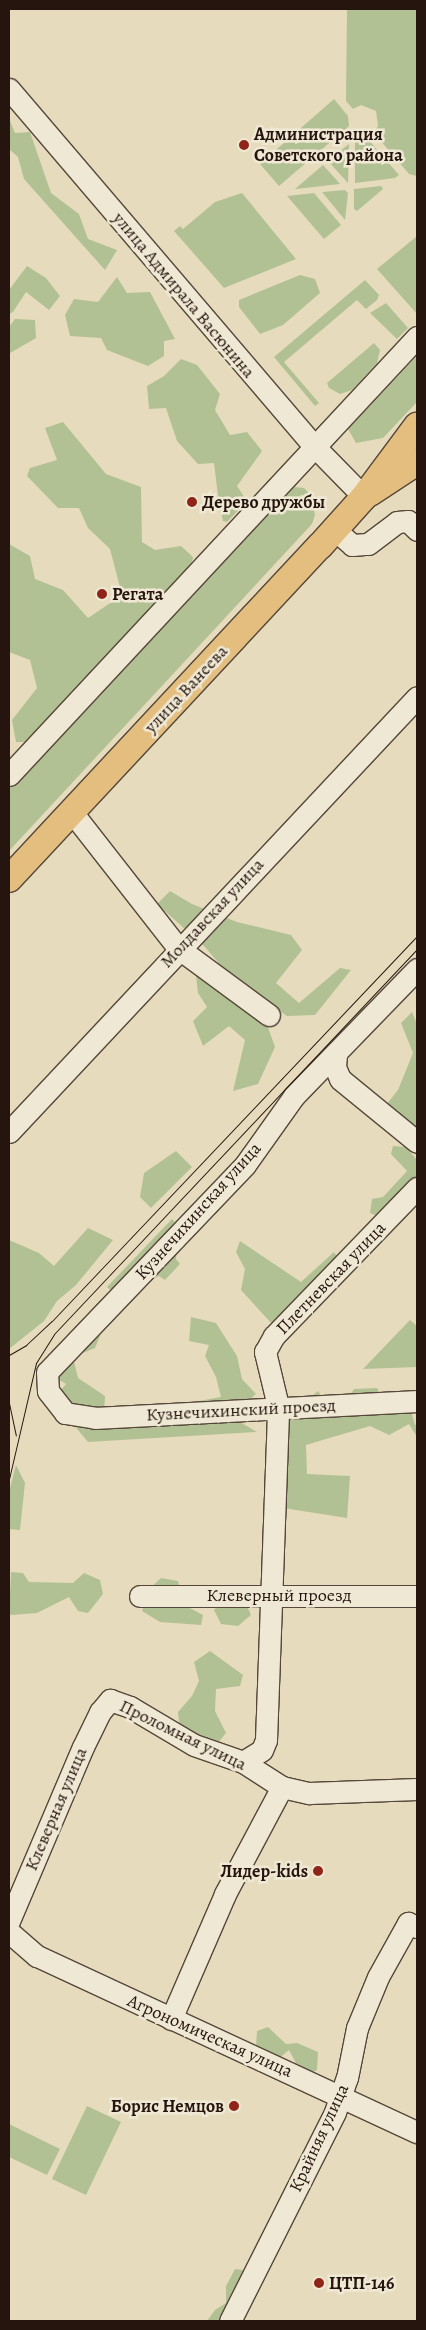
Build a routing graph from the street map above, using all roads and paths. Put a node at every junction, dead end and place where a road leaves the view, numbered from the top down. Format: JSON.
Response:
{"nodes":[{"id":1,"x":9,"y":89,"type":"edge"},
{"id":2,"x":417,"y":336,"type":"edge"},
{"id":3,"x":417,"y":426,"type":"edge"},
{"id":4,"x":315,"y":447,"type":"junction"},
{"id":5,"x":417,"y":462,"type":"edge"},
{"id":6,"x":364,"y":498,"type":"junction"},
{"id":7,"x":335,"y":530,"type":"junction"},
{"id":8,"x":417,"y":530,"type":"edge"},
{"id":9,"x":417,"y":696,"type":"edge"},
{"id":10,"x":9,"y":775,"type":"edge"},
{"id":11,"x":71,"y":811,"type":"junction"},
{"id":12,"x":9,"y":879,"type":"edge"},
{"id":13,"x":178,"y":948,"type":"junction"},
{"id":14,"x":417,"y":969,"type":"edge"},
{"id":15,"x":269,"y":1014,"type":"dead end"},
{"id":16,"x":336,"y":1055,"type":"junction"},
{"id":17,"x":9,"y":1132,"type":"edge"},
{"id":18,"x":417,"y":1142,"type":"edge"},
{"id":19,"x":417,"y":1188,"type":"edge"},
{"id":20,"x":417,"y":1401,"type":"edge"},
{"id":21,"x":278,"y":1406,"type":"junction"},
{"id":22,"x":64,"y":1413,"type":"joint"},
{"id":23,"x":270,"y":1594,"type":"junction"},
{"id":24,"x":140,"y":1596,"type":"dead end"},
{"id":25,"x":417,"y":1596,"type":"edge"},
{"id":26,"x":110,"y":1700,"type":"joint"},
{"id":27,"x":243,"y":1762,"type":"junction"},
{"id":28,"x":282,"y":1787,"type":"junction"},
{"id":29,"x":417,"y":1789,"type":"edge"},
{"id":30,"x":9,"y":1921,"type":"edge"},
{"id":31,"x":413,"y":1925,"type":"edge"},
{"id":32,"x":9,"y":1932,"type":"edge"},
{"id":33,"x":171,"y":2019,"type":"junction"},
{"id":34,"x":340,"y":2095,"type":"junction"},
{"id":35,"x":417,"y":2132,"type":"edge"},
{"id":36,"x":230,"y":2321,"type":"edge"}],
"edges":[{"from":1,"to":4,"type":"street","name":"улица Адмирала Васюнина"},
{"from":2,"to":4,"type":"street"},
{"from":3,"to":6,"type":"main road","name":"улица Ванеева"},
{"from":4,"to":6,"type":"street","name":"улица Адмирала Васюнина"},
{"from":4,"to":10,"type":"street"},
{"from":5,"to":6,"type":"main road","name":"улица Ванеева"},
{"from":6,"to":7,"type":"main road","name":"улица Ванеева"},
{"from":7,"to":8,"type":"street"},
{"from":7,"to":11,"type":"main road","name":"улица Ванеева"},
{"from":9,"to":13,"type":"street","name":"Молдавская улица"},
{"from":11,"to":12,"type":"main road","name":"улица Ванеева"},
{"from":11,"to":13,"type":"street"},
{"from":13,"to":15,"type":"street"},
{"from":13,"to":17,"type":"street","name":"Молдавская улица"},
{"from":14,"to":16,"type":"street","name":"Кузнечихинская улица"},
{"from":16,"to":18,"type":"street"},
{"from":16,"to":22,"type":"street","name":"Кузнечихинская улица"},
{"from":19,"to":21,"type":"street","name":"Плетневская улица"},
{"from":20,"to":21,"type":"street","name":"Кузнечихинский проезд"},
{"from":21,"to":22,"type":"street","name":"Кузнечихинский проезд"},
{"from":21,"to":23,"type":"street","name":"Плетневская улица"},
{"from":23,"to":24,"type":"street","name":"Клеверный проезд"},
{"from":23,"to":25,"type":"street","name":"Клеверный проезд"},
{"from":23,"to":27,"type":"street","name":"Плетневская улица"},
{"from":26,"to":27,"type":"street","name":"Проломная улица"},
{"from":26,"to":30,"type":"street","name":"Клеверная улица"},
{"from":27,"to":28,"type":"street","name":"Проломная улица"},
{"from":28,"to":29,"type":"street","name":"Проломная улица"},
{"from":28,"to":33,"type":"street"},
{"from":31,"to":34,"type":"street","name":"Крайняя улица"},
{"from":32,"to":33,"type":"street","name":"Агрономическая улица"},
{"from":33,"to":34,"type":"street","name":"Агрономическая улица"},
{"from":34,"to":35,"type":"street","name":"Агрономическая улица"},
{"from":34,"to":36,"type":"street","name":"Крайняя улица"}]}
